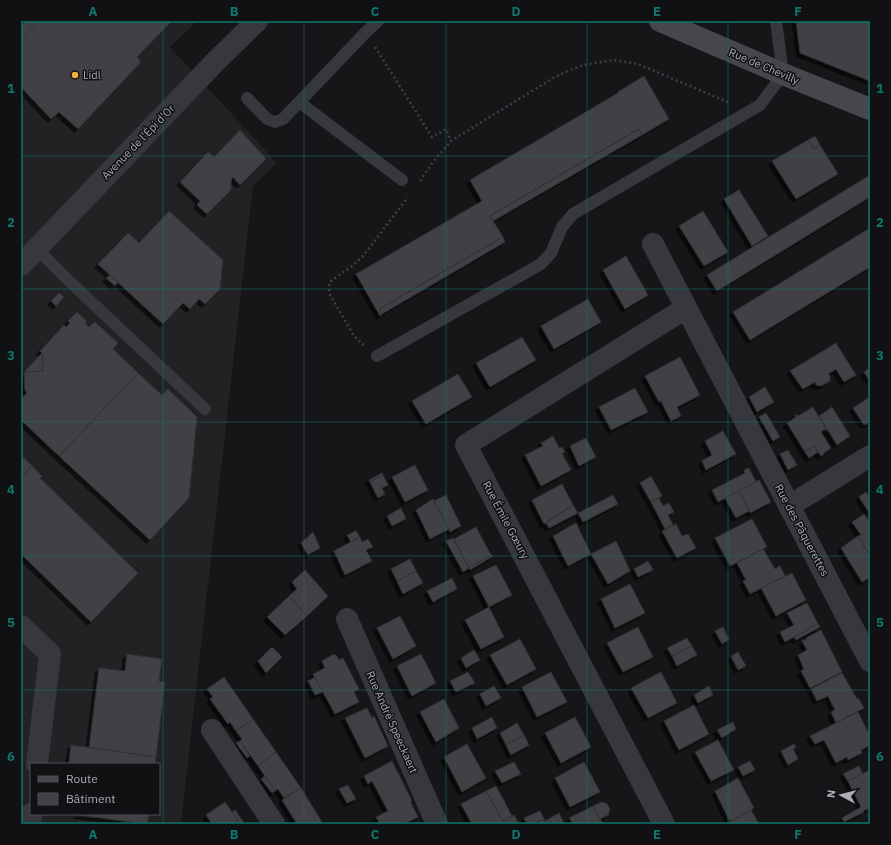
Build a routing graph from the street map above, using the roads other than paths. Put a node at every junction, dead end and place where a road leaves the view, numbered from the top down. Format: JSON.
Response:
{"nodes":[{"id":1,"x":257,"y":21,"type":"edge"},
{"id":2,"x":378,"y":21,"type":"edge"},
{"id":3,"x":660,"y":21,"type":"edge"},
{"id":4,"x":776,"y":21,"type":"edge"},
{"id":5,"x":783,"y":74,"type":"junction"},
{"id":6,"x":247,"y":98,"type":"dead end"},
{"id":7,"x":299,"y":102,"type":"junction"},
{"id":8,"x":870,"y":109,"type":"edge"},
{"id":9,"x":402,"y":180,"type":"dead end"},
{"id":10,"x":653,"y":244,"type":"dead end"},
{"id":11,"x":36,"y":248,"type":"junction"},
{"id":12,"x":21,"y":265,"type":"edge"},
{"id":13,"x":686,"y":308,"type":"junction"},
{"id":14,"x":377,"y":356,"type":"road end"},
{"id":15,"x":205,"y":409,"type":"dead end"},
{"id":16,"x":870,"y":456,"type":"edge"},
{"id":17,"x":789,"y":506,"type":"junction"},
{"id":18,"x":347,"y":619,"type":"dead end"},
{"id":19,"x":21,"y":626,"type":"edge"},
{"id":20,"x":870,"y":661,"type":"edge"},
{"id":21,"x":212,"y":730,"type":"dead end"},
{"id":22,"x":37,"y":763,"type":"edge"},
{"id":23,"x":274,"y":824,"type":"edge"},
{"id":24,"x":437,"y":824,"type":"edge"},
{"id":25,"x":664,"y":824,"type":"edge"}],
"edges":[{"from":1,"to":11,"type":"street","name":"Avenue de l'Épi d'Or"},
{"from":2,"to":7,"type":"lane"},
{"from":3,"to":5,"type":"street","name":"Rue de Chevilly"},
{"from":4,"to":5,"type":"lane"},
{"from":5,"to":8,"type":"street","name":"Rue de Chevilly"},
{"from":5,"to":14,"type":"lane"},
{"from":6,"to":7,"type":"lane"},
{"from":7,"to":9,"type":"lane"},
{"from":10,"to":13,"type":"street"},
{"from":11,"to":12,"type":"street","name":"Avenue de l'Épi d'Or"},
{"from":11,"to":15,"type":"lane"},
{"from":13,"to":17,"type":"street","name":"Rue des Pâquerettes"},
{"from":13,"to":25,"type":"street","name":"Rue Émile Gœury"},
{"from":16,"to":17,"type":"street"},
{"from":17,"to":20,"type":"street","name":"Rue des Pâquerettes"},
{"from":18,"to":24,"type":"street","name":"Rue André Speeckaert"},
{"from":19,"to":22,"type":"street"},
{"from":21,"to":23,"type":"street"}]}
